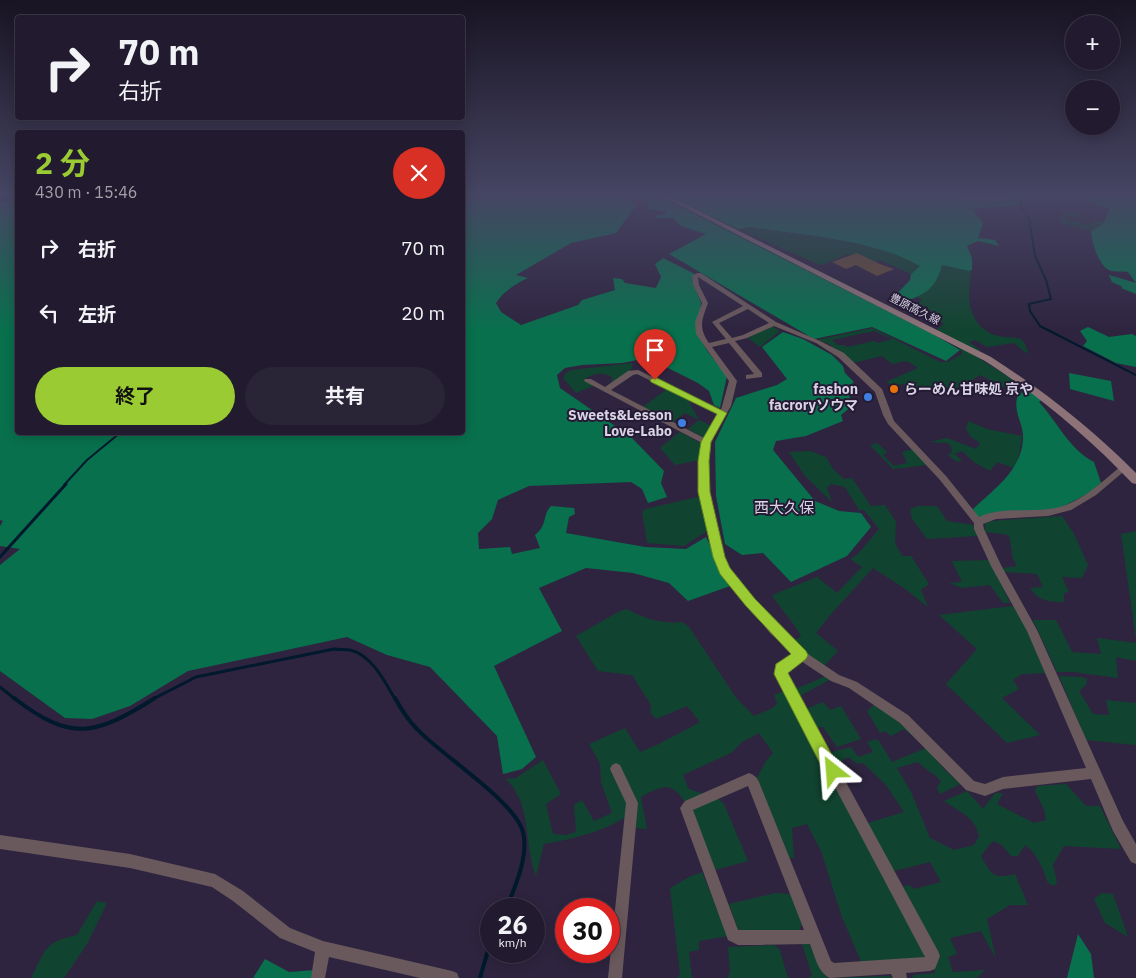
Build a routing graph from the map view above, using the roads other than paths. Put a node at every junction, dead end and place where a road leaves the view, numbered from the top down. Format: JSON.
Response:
{"nodes":[{"id":1,"x":751,"y":240,"type":"edge"},
{"id":2,"x":748,"y":306,"type":"junction"},
{"id":3,"x":774,"y":323,"type":"junction"},
{"id":4,"x":732,"y":341,"type":"junction"},
{"id":5,"x":707,"y":346,"type":"junction"},
{"id":6,"x":749,"y":377,"type":"dead end"},
{"id":7,"x":588,"y":382,"type":"dead end"},
{"id":8,"x":605,"y":390,"type":"junction"},
{"id":9,"x":722,"y":413,"type":"junction"},
{"id":10,"x":706,"y":442,"type":"junction"},
{"id":11,"x":1124,"y":468,"type":"junction"},
{"id":12,"x":1136,"y":480,"type":"edge"},
{"id":13,"x":978,"y":522,"type":"junction"},
{"id":14,"x":801,"y":655,"type":"junction"},
{"id":15,"x":616,"y":769,"type":"dead end"},
{"id":16,"x":1094,"y":773,"type":"junction"},
{"id":17,"x":0,"y":842,"type":"edge"},
{"id":18,"x":1136,"y":857,"type":"edge"},
{"id":19,"x":814,"y":937,"type":"junction"},
{"id":20,"x":323,"y":948,"type":"junction"},
{"id":21,"x":898,"y":973,"type":"edge"},
{"id":22,"x":318,"y":978,"type":"edge"},
{"id":23,"x":452,"y":978,"type":"edge"},
{"id":24,"x":616,"y":978,"type":"edge"}],
"edges":[{"from":1,"to":11,"type":"main road","name":"豊原高久線"},
{"from":2,"to":3,"type":"street"},
{"from":2,"to":4,"type":"street"},
{"from":2,"to":5,"type":"street"},
{"from":3,"to":4,"type":"street"},
{"from":3,"to":13,"type":"street"},
{"from":4,"to":5,"type":"street"},
{"from":4,"to":6,"type":"street"},
{"from":5,"to":9,"type":"street"},
{"from":7,"to":8,"type":"street"},
{"from":8,"to":9,"type":"street"},
{"from":8,"to":10,"type":"street"},
{"from":9,"to":10,"type":"street"},
{"from":10,"to":14,"type":"street"},
{"from":11,"to":12,"type":"main road","name":"豊原高久線"},
{"from":11,"to":13,"type":"street"},
{"from":13,"to":16,"type":"street"},
{"from":14,"to":16,"type":"street"},
{"from":14,"to":21,"type":"street"},
{"from":15,"to":24,"type":"street"},
{"from":16,"to":18,"type":"street"},
{"from":17,"to":20,"type":"street"},
{"from":19,"to":19,"type":"street"},
{"from":19,"to":21,"type":"street"},
{"from":20,"to":22,"type":"street"},
{"from":20,"to":23,"type":"street"}]}
